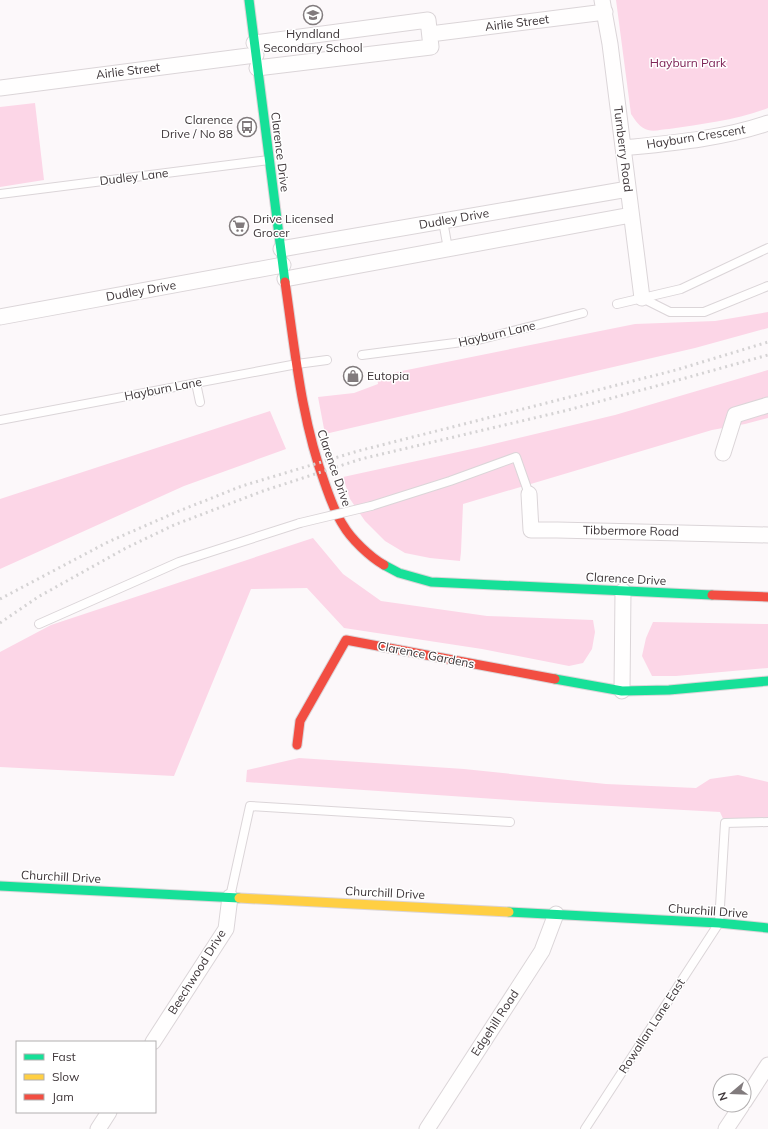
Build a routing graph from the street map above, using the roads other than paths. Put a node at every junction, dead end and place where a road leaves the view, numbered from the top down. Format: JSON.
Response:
{"nodes":[{"id":1,"x":249,"y":0,"type":"edge"},
{"id":2,"x":604,"y":6,"type":"edge"},
{"id":3,"x":430,"y":34,"type":"junction"},
{"id":4,"x":256,"y":55,"type":"junction"},
{"id":5,"x":0,"y":88,"type":"edge"},
{"id":6,"x":768,"y":123,"type":"edge"},
{"id":7,"x":623,"y":148,"type":"junction"},
{"id":8,"x":269,"y":160,"type":"junction"},
{"id":9,"x":628,"y":189,"type":"junction"},
{"id":10,"x":0,"y":194,"type":"edge"},
{"id":11,"x":632,"y":215,"type":"junction"},
{"id":12,"x":444,"y":221,"type":"junction"},
{"id":13,"x":768,"y":248,"type":"edge"},
{"id":14,"x":281,"y":249,"type":"junction"},
{"id":15,"x":448,"y":249,"type":"junction"},
{"id":16,"x":284,"y":272,"type":"junction"},
{"id":17,"x":768,"y":286,"type":"edge"},
{"id":18,"x":642,"y":298,"type":"junction"},
{"id":19,"x":617,"y":304,"type":"dead end"},
{"id":20,"x":583,"y":313,"type":"dead end"},
{"id":21,"x":0,"y":317,"type":"edge"},
{"id":22,"x":362,"y":355,"type":"dead end"},
{"id":23,"x":327,"y":360,"type":"dead end"},
{"id":24,"x":297,"y":364,"type":"junction"},
{"id":25,"x":196,"y":383,"type":"junction"},
{"id":26,"x":200,"y":402,"type":"dead end"},
{"id":27,"x":768,"y":405,"type":"edge"},
{"id":28,"x":0,"y":420,"type":"edge"},
{"id":29,"x":723,"y":452,"type":"dead end"},
{"id":30,"x":529,"y":494,"type":"joint"},
{"id":31,"x":768,"y":535,"type":"edge"},
{"id":32,"x":623,"y":591,"type":"junction"},
{"id":33,"x":768,"y":597,"type":"edge"},
{"id":34,"x":39,"y":624,"type":"dead end"},
{"id":35,"x":768,"y":681,"type":"edge"},
{"id":36,"x":622,"y":691,"type":"junction"},
{"id":37,"x":297,"y":746,"type":"dead end"},
{"id":38,"x":510,"y":822,"type":"dead end"},
{"id":39,"x":768,"y":822,"type":"edge"},
{"id":40,"x":0,"y":886,"type":"edge"},
{"id":41,"x":230,"y":897,"type":"junction"},
{"id":42,"x":556,"y":914,"type":"junction"},
{"id":43,"x":719,"y":923,"type":"junction"},
{"id":44,"x":768,"y":928,"type":"edge"},
{"id":45,"x":154,"y":1041,"type":"edge"},
{"id":46,"x":768,"y":1065,"type":"edge"},
{"id":47,"x":752,"y":1090,"type":"edge"},
{"id":48,"x":108,"y":1113,"type":"edge"},
{"id":49,"x":737,"y":1113,"type":"edge"},
{"id":50,"x":99,"y":1128,"type":"edge"},
{"id":51,"x":426,"y":1129,"type":"edge"},
{"id":52,"x":585,"y":1129,"type":"edge"},
{"id":53,"x":726,"y":1129,"type":"edge"}],
"edges":[{"from":1,"to":4,"type":"street","name":"Clarence Drive"},
{"from":2,"to":3,"type":"street","name":"Airlie Street"},
{"from":2,"to":7,"type":"street","name":"Turnberry Road"},
{"from":3,"to":4,"type":"street","name":"Airlie Street"},
{"from":3,"to":4,"type":"street","name":"Airlie Street"},
{"from":4,"to":5,"type":"street","name":"Airlie Street"},
{"from":4,"to":8,"type":"street","name":"Clarence Drive"},
{"from":6,"to":7,"type":"street","name":"Hayburn Crescent"},
{"from":7,"to":9,"type":"street","name":"Turnberry Road"},
{"from":8,"to":10,"type":"lane","name":"Dudley Lane"},
{"from":8,"to":14,"type":"street","name":"Clarence Drive"},
{"from":9,"to":11,"type":"street","name":"Turnberry Road"},
{"from":9,"to":12,"type":"street","name":"Dudley Drive"},
{"from":11,"to":15,"type":"street","name":"Dudley Drive"},
{"from":11,"to":18,"type":"street","name":"Turnberry Road"},
{"from":12,"to":14,"type":"street","name":"Dudley Drive"},
{"from":12,"to":15,"type":"lane"},
{"from":13,"to":18,"type":"lane"},
{"from":14,"to":16,"type":"street","name":"Clarence Drive"},
{"from":15,"to":16,"type":"street","name":"Dudley Drive"},
{"from":16,"to":21,"type":"street","name":"Dudley Drive"},
{"from":16,"to":24,"type":"street","name":"Clarence Drive"},
{"from":17,"to":18,"type":"lane"},
{"from":18,"to":19,"type":"lane"},
{"from":20,"to":22,"type":"lane","name":"Hayburn Lane"},
{"from":23,"to":24,"type":"lane","name":"Hayburn Lane"},
{"from":24,"to":25,"type":"lane","name":"Hayburn Lane"},
{"from":24,"to":32,"type":"street","name":"Clarence Drive"},
{"from":25,"to":26,"type":"lane"},
{"from":25,"to":28,"type":"lane","name":"Hayburn Lane"},
{"from":27,"to":29,"type":"street"},
{"from":30,"to":31,"type":"street","name":"Tibbermore Road"},
{"from":30,"to":34,"type":"lane","bridge":true},
{"from":32,"to":33,"type":"street","name":"Clarence Drive"},
{"from":32,"to":36,"type":"street"},
{"from":35,"to":36,"type":"street","name":"Clarence Gardens"},
{"from":36,"to":37,"type":"street","name":"Clarence Gardens"},
{"from":38,"to":41,"type":"lane"},
{"from":39,"to":43,"type":"lane"},
{"from":40,"to":41,"type":"street","name":"Churchill Drive"},
{"from":41,"to":42,"type":"street","name":"Churchill Drive"},
{"from":41,"to":45,"type":"street","name":"Beechwood Drive"},
{"from":42,"to":43,"type":"street","name":"Churchill Drive"},
{"from":42,"to":51,"type":"street","name":"Edgehill Road"},
{"from":43,"to":44,"type":"street","name":"Churchill Drive"},
{"from":43,"to":52,"type":"lane","name":"Rowallan Lane East"},
{"from":46,"to":47,"type":"street"},
{"from":48,"to":50,"type":"street"},
{"from":49,"to":53,"type":"street"}]}
